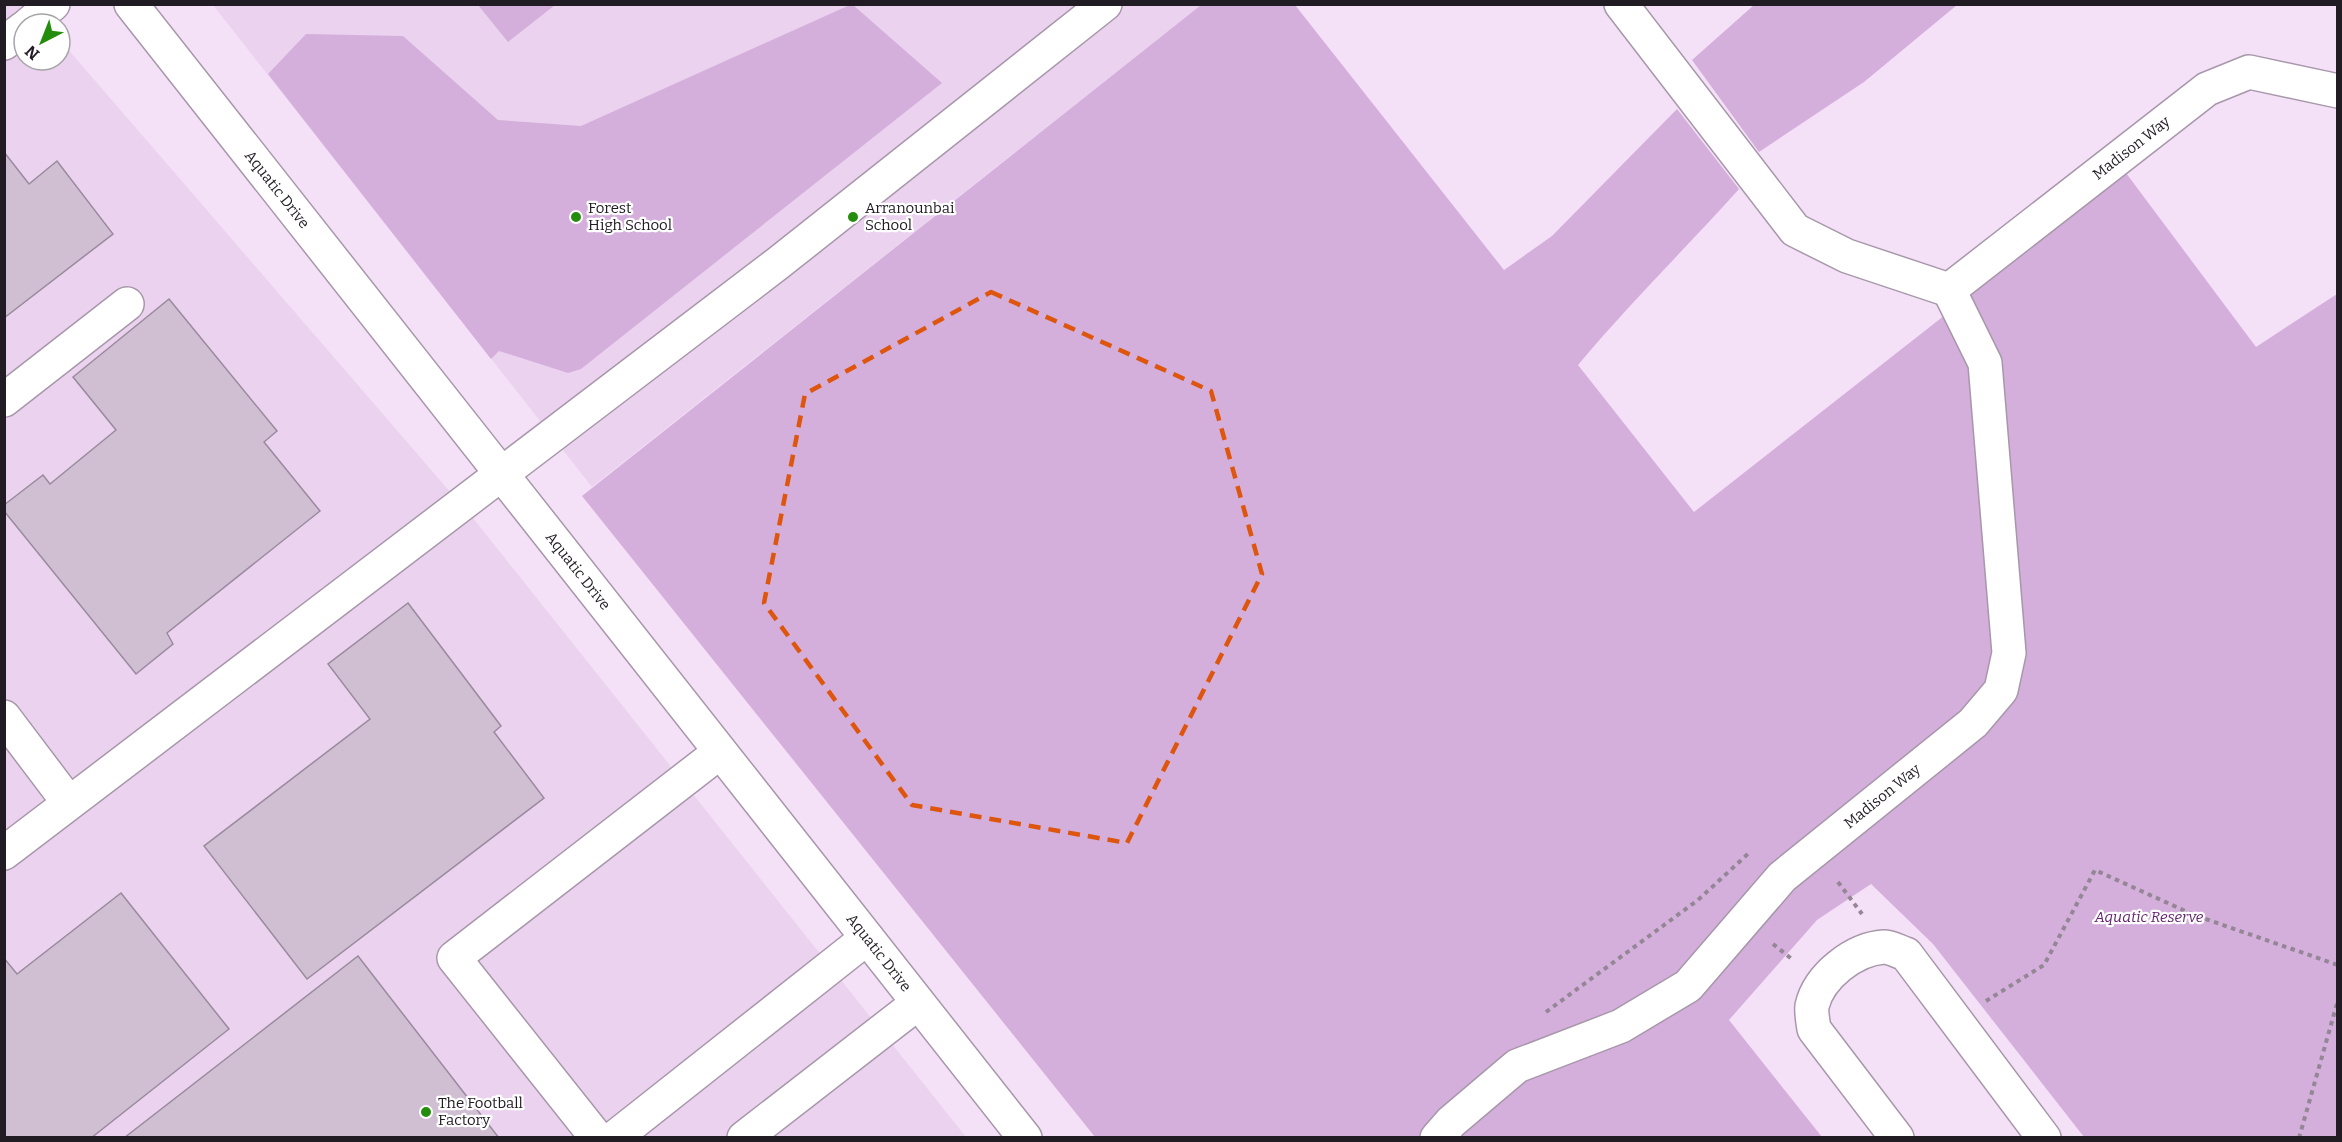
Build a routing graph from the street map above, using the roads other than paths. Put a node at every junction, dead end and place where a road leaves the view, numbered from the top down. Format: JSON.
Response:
{"nodes":[{"id":1,"x":131,"y":4,"type":"edge"},
{"id":2,"x":1105,"y":4,"type":"edge"},
{"id":3,"x":1620,"y":4,"type":"edge"},
{"id":4,"x":2337,"y":91,"type":"edge"},
{"id":5,"x":1949,"y":290,"type":"junction"},
{"id":6,"x":127,"y":304,"type":"dead end"},
{"id":7,"x":4,"y":400,"type":"edge"},
{"id":8,"x":500,"y":472,"type":"junction"},
{"id":9,"x":4,"y":717,"type":"edge"},
{"id":10,"x":720,"y":752,"type":"junction"},
{"id":11,"x":69,"y":803,"type":"junction"},
{"id":12,"x":4,"y":853,"type":"edge"},
{"id":13,"x":867,"y":938,"type":"junction"},
{"id":14,"x":918,"y":1003,"type":"junction"},
{"id":15,"x":597,"y":1137,"type":"edge"},
{"id":16,"x":614,"y":1137,"type":"edge"},
{"id":17,"x":744,"y":1137,"type":"edge"},
{"id":18,"x":1025,"y":1137,"type":"edge"},
{"id":19,"x":1437,"y":1137,"type":"edge"},
{"id":20,"x":1897,"y":1137,"type":"edge"},
{"id":21,"x":2044,"y":1137,"type":"edge"}],
"edges":[{"from":1,"to":8,"type":"street","name":"Aquatic Drive"},
{"from":2,"to":8,"type":"street"},
{"from":3,"to":5,"type":"street"},
{"from":4,"to":5,"type":"street","name":"Madison Way"},
{"from":5,"to":19,"type":"street","name":"Madison Way"},
{"from":6,"to":7,"type":"street"},
{"from":8,"to":10,"type":"street","name":"Aquatic Drive"},
{"from":8,"to":11,"type":"street"},
{"from":9,"to":11,"type":"street"},
{"from":10,"to":13,"type":"street","name":"Aquatic Drive"},
{"from":10,"to":15,"type":"street"},
{"from":11,"to":12,"type":"street"},
{"from":13,"to":14,"type":"street","name":"Aquatic Drive"},
{"from":13,"to":16,"type":"street"},
{"from":14,"to":17,"type":"street"},
{"from":14,"to":18,"type":"street","name":"Aquatic Drive"},
{"from":20,"to":21,"type":"street"}]}
